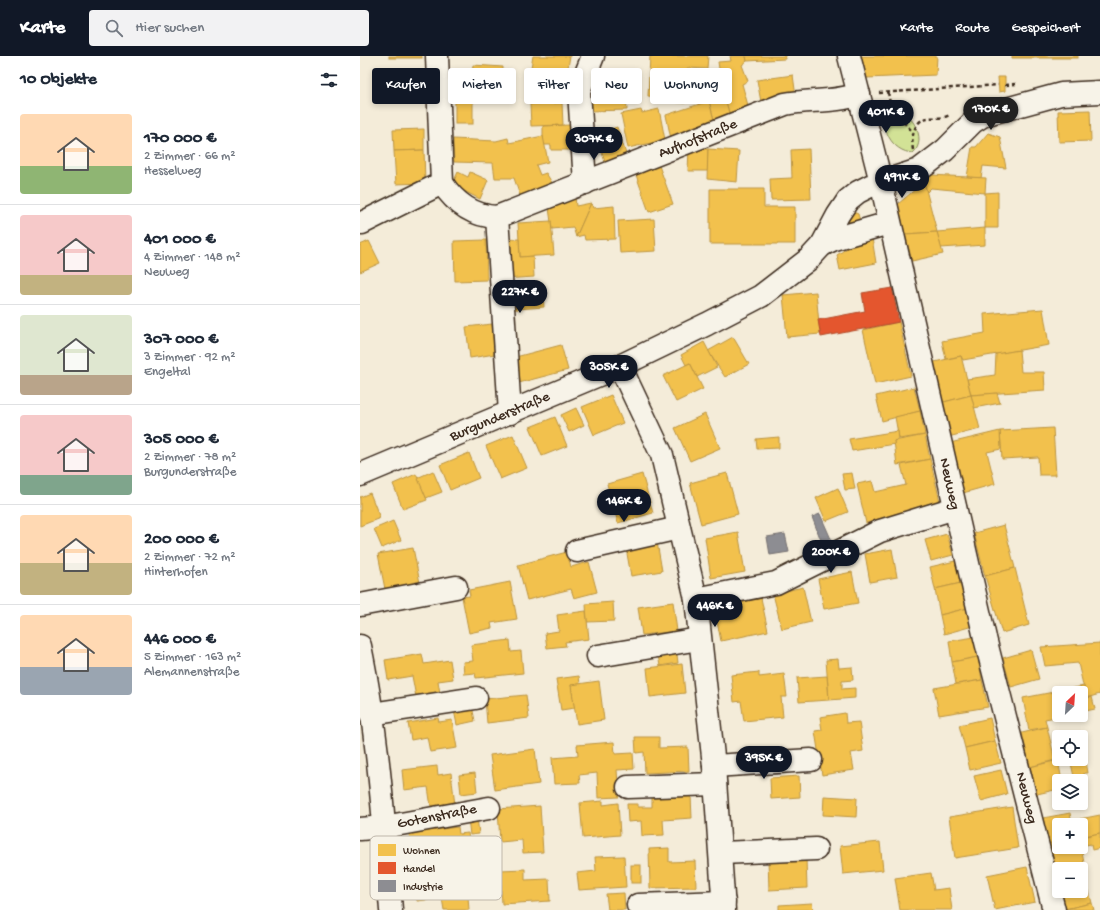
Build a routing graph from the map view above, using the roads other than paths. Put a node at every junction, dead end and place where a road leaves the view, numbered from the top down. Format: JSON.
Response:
{"nodes":[{"id":1,"x":437,"y":56,"type":"edge"},
{"id":2,"x":593,"y":56,"type":"edge"},
{"id":3,"x":849,"y":56,"type":"edge"},
{"id":4,"x":1100,"y":92,"type":"edge"},
{"id":5,"x":859,"y":94,"type":"junction"},
{"id":6,"x":442,"y":182,"type":"junction"},
{"id":7,"x":881,"y":182,"type":"junction"},
{"id":8,"x":585,"y":183,"type":"junction"},
{"id":9,"x":497,"y":217,"type":"junction"},
{"id":10,"x":362,"y":223,"type":"dead end"},
{"id":11,"x":889,"y":223,"type":"junction"},
{"id":12,"x":822,"y":245,"type":"junction"},
{"id":13,"x":620,"y":366,"type":"junction"},
{"id":14,"x":510,"y":413,"type":"junction"},
{"id":15,"x":360,"y":474,"type":"edge"},
{"id":16,"x":955,"y":508,"type":"junction"},
{"id":17,"x":679,"y":528,"type":"junction"},
{"id":18,"x":578,"y":551,"type":"dead end"},
{"id":19,"x":456,"y":587,"type":"dead end"},
{"id":20,"x":696,"y":599,"type":"junction"},
{"id":21,"x":360,"y":605,"type":"edge"},
{"id":22,"x":699,"y":639,"type":"junction"},
{"id":23,"x":360,"y":646,"type":"edge"},
{"id":24,"x":598,"y":656,"type":"dead end"},
{"id":25,"x":476,"y":698,"type":"dead end"},
{"id":26,"x":371,"y":714,"type":"junction"},
{"id":27,"x":811,"y":760,"type":"dead end"},
{"id":28,"x":714,"y":775,"type":"junction"},
{"id":29,"x":628,"y":787,"type":"dead end"},
{"id":30,"x":489,"y":808,"type":"dead end"},
{"id":31,"x":384,"y":827,"type":"junction"},
{"id":32,"x":360,"y":829,"type":"edge"},
{"id":33,"x":385,"y":836,"type":"edge"},
{"id":34,"x":816,"y":849,"type":"dead end"},
{"id":35,"x":721,"y":853,"type":"junction"},
{"id":36,"x":390,"y":900,"type":"edge"},
{"id":37,"x":638,"y":905,"type":"dead end"},
{"id":38,"x":724,"y":906,"type":"edge"},
{"id":39,"x":391,"y":910,"type":"edge"},
{"id":40,"x":1054,"y":910,"type":"edge"}],
"edges":[{"from":1,"to":6,"type":"street"},
{"from":2,"to":8,"type":"street"},
{"from":3,"to":5,"type":"street","name":"Neuweg"},
{"from":4,"to":7,"type":"street","name":"Burgunderstraße"},
{"from":5,"to":7,"type":"street","name":"Neuweg"},
{"from":5,"to":8,"type":"street","name":"Aufhofstraße"},
{"from":6,"to":9,"type":"street","name":"Aufhofstraße"},
{"from":6,"to":10,"type":"street"},
{"from":7,"to":11,"type":"street","name":"Neuweg"},
{"from":7,"to":12,"type":"street","name":"Burgunderstraße"},
{"from":8,"to":9,"type":"street","name":"Aufhofstraße"},
{"from":9,"to":14,"type":"street"},
{"from":11,"to":12,"type":"street","name":"Burgunderstraße"},
{"from":11,"to":16,"type":"street","name":"Neuweg"},
{"from":12,"to":13,"type":"street","name":"Burgunderstraße"},
{"from":13,"to":14,"type":"street","name":"Burgunderstraße"},
{"from":13,"to":17,"type":"street"},
{"from":14,"to":15,"type":"street","name":"Burgunderstraße"},
{"from":16,"to":20,"type":"street"},
{"from":16,"to":40,"type":"street","name":"Neuweg"},
{"from":17,"to":18,"type":"street"},
{"from":17,"to":20,"type":"street"},
{"from":19,"to":21,"type":"street"},
{"from":20,"to":22,"type":"street"},
{"from":22,"to":24,"type":"street"},
{"from":22,"to":28,"type":"street"},
{"from":23,"to":26,"type":"street","name":"Gotenstraße"},
{"from":25,"to":26,"type":"street"},
{"from":26,"to":31,"type":"street","name":"Gotenstraße"},
{"from":27,"to":28,"type":"street"},
{"from":28,"to":29,"type":"street"},
{"from":28,"to":35,"type":"street"},
{"from":30,"to":31,"type":"street","name":"Gotenstraße"},
{"from":31,"to":32,"type":"street","name":"Gotenstraße"},
{"from":31,"to":33,"type":"street","name":"Gotenstraße"},
{"from":34,"to":35,"type":"street"},
{"from":35,"to":38,"type":"street"},
{"from":36,"to":39,"type":"street","name":"Gotenstraße"},
{"from":37,"to":38,"type":"street"}]}
